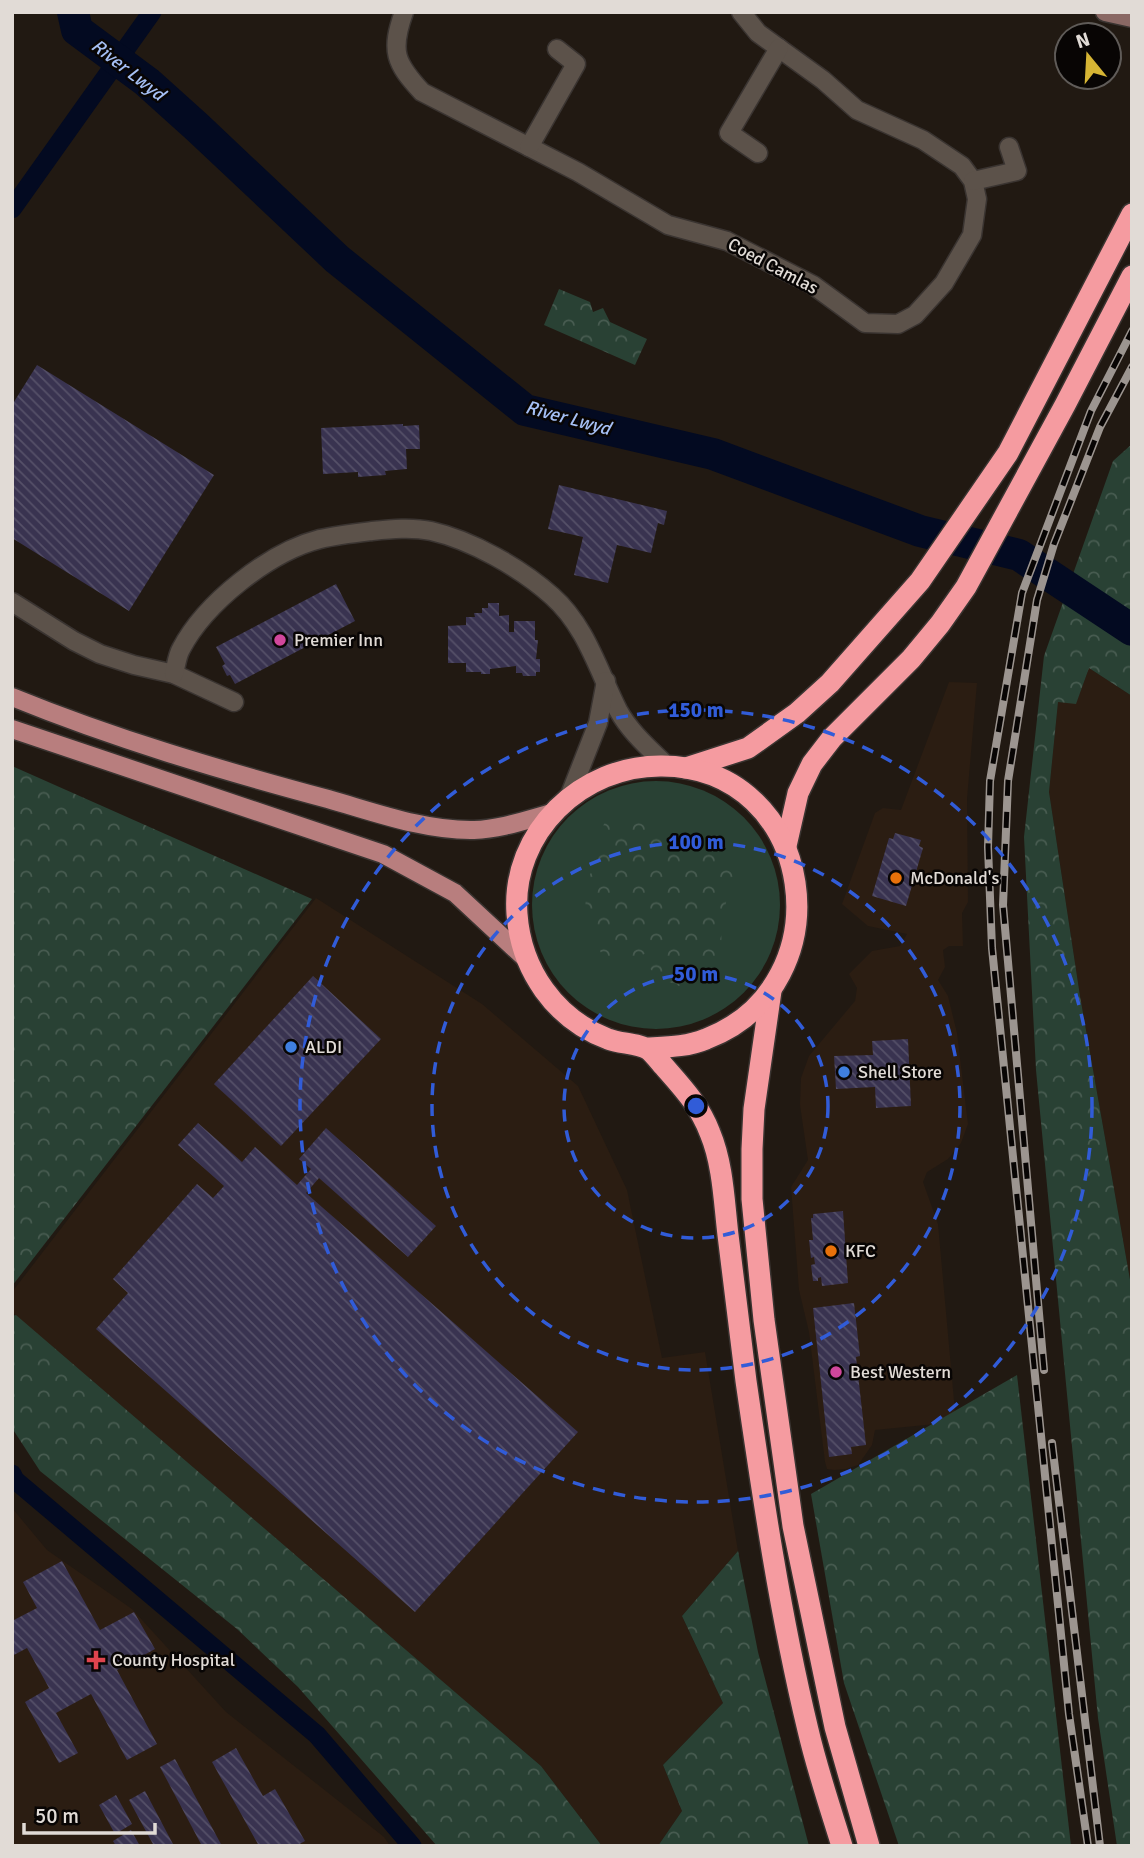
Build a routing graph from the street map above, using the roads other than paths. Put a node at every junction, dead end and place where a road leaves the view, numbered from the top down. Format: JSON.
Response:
{"nodes":[{"id":1,"x":404,"y":12,"type":"edge"},
{"id":2,"x":741,"y":12,"type":"edge"},
{"id":3,"x":1105,"y":12,"type":"edge"},
{"id":4,"x":1132,"y":18,"type":"edge"},
{"id":5,"x":779,"y":48,"type":"junction"},
{"id":6,"x":557,"y":49,"type":"dead end"},
{"id":7,"x":529,"y":147,"type":"junction"},
{"id":8,"x":1010,"y":147,"type":"dead end"},
{"id":9,"x":758,"y":153,"type":"dead end"},
{"id":10,"x":973,"y":181,"type":"junction"},
{"id":11,"x":1132,"y":214,"type":"edge"},
{"id":12,"x":1132,"y":276,"type":"edge"},
{"id":13,"x":12,"y":602,"type":"edge"},
{"id":14,"x":174,"y":674,"type":"junction"},
{"id":15,"x":606,"y":681,"type":"junction"},
{"id":16,"x":12,"y":698,"type":"edge"},
{"id":17,"x":234,"y":702,"type":"dead end"},
{"id":18,"x":12,"y":729,"type":"edge"},
{"id":19,"x":676,"y":767,"type":"junction"},
{"id":20,"x":569,"y":797,"type":"junction"},
{"id":21,"x":552,"y":813,"type":"junction"},
{"id":22,"x":786,"y":846,"type":"junction"},
{"id":23,"x":526,"y":959,"type":"junction"},
{"id":24,"x":771,"y":992,"type":"junction"},
{"id":25,"x":647,"y":1048,"type":"junction"},
{"id":26,"x":842,"y":1846,"type":"edge"},
{"id":27,"x":869,"y":1846,"type":"edge"}],
"edges":[{"from":1,"to":7,"type":"street","name":"Coed Camlas"},
{"from":2,"to":5,"type":"street"},
{"from":3,"to":4,"type":"street"},
{"from":5,"to":9,"type":"street"},
{"from":5,"to":10,"type":"street"},
{"from":6,"to":7,"type":"street"},
{"from":7,"to":10,"type":"street","name":"Coed Camlas"},
{"from":8,"to":10,"type":"street"},
{"from":11,"to":19,"type":"highway"},
{"from":12,"to":22,"type":"highway"},
{"from":13,"to":14,"type":"street"},
{"from":14,"to":15,"type":"street"},
{"from":14,"to":17,"type":"street"},
{"from":15,"to":19,"type":"street"},
{"from":15,"to":20,"type":"street"},
{"from":16,"to":21,"type":"main road"},
{"from":18,"to":23,"type":"main road"},
{"from":19,"to":20,"type":"highway"},
{"from":19,"to":22,"type":"highway"},
{"from":20,"to":21,"type":"highway"},
{"from":21,"to":23,"type":"highway"},
{"from":22,"to":24,"type":"highway"},
{"from":23,"to":25,"type":"highway"},
{"from":24,"to":25,"type":"highway"},
{"from":24,"to":27,"type":"highway"},
{"from":25,"to":26,"type":"highway"}]}
